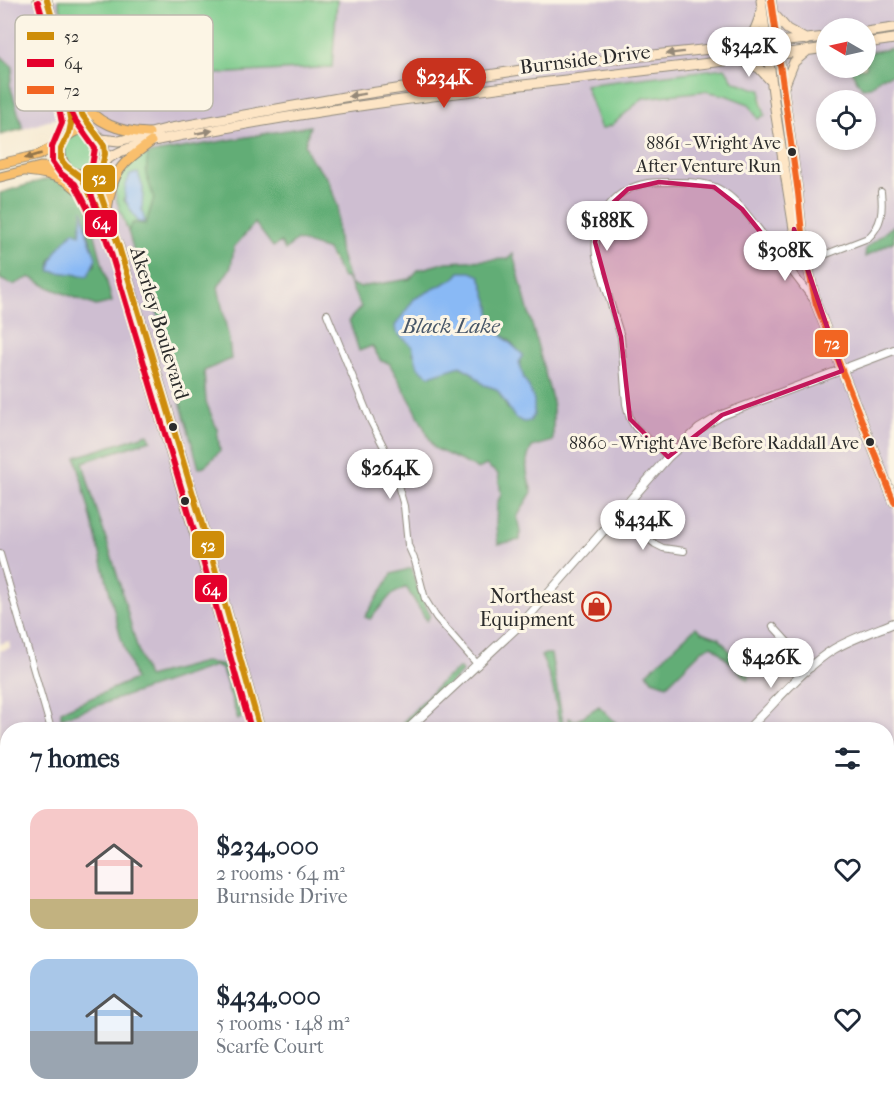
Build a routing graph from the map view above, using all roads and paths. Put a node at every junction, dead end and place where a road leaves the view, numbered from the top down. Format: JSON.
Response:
{"nodes":[{"id":1,"x":38,"y":0,"type":"edge"},
{"id":2,"x":47,"y":0,"type":"edge"},
{"id":3,"x":761,"y":0,"type":"edge"},
{"id":4,"x":768,"y":7,"type":"edge"},
{"id":5,"x":42,"y":15,"type":"edge"},
{"id":6,"x":51,"y":15,"type":"edge"},
{"id":7,"x":894,"y":28,"type":"edge"},
{"id":8,"x":876,"y":31,"type":"edge"},
{"id":9,"x":816,"y":39,"type":"edge"},
{"id":10,"x":894,"y":39,"type":"edge"},
{"id":11,"x":807,"y":40,"type":"junction"},
{"id":12,"x":876,"y":42,"type":"edge"},
{"id":13,"x":771,"y":44,"type":"junction"},
{"id":14,"x":733,"y":46,"type":"junction"},
{"id":15,"x":816,"y":50,"type":"edge"},
{"id":16,"x":807,"y":51,"type":"junction"},
{"id":17,"x":773,"y":54,"type":"junction"},
{"id":18,"x":738,"y":59,"type":"junction"},
{"id":19,"x":772,"y":84,"type":"junction"},
{"id":20,"x":783,"y":90,"type":"junction"},
{"id":21,"x":70,"y":111,"type":"edge"},
{"id":22,"x":81,"y":111,"type":"edge"},
{"id":23,"x":91,"y":111,"type":"edge"},
{"id":24,"x":98,"y":136,"type":"junction"},
{"id":25,"x":66,"y":138,"type":"junction"},
{"id":26,"x":150,"y":138,"type":"junction"},
{"id":27,"x":0,"y":164,"type":"edge"},
{"id":28,"x":101,"y":165,"type":"junction"},
{"id":29,"x":66,"y":168,"type":"junction"},
{"id":30,"x":26,"y":171,"type":"junction"},
{"id":31,"x":79,"y":175,"type":"junction"},
{"id":32,"x":0,"y":177,"type":"edge"},
{"id":33,"x":787,"y":183,"type":"junction"},
{"id":34,"x":881,"y":192,"type":"dead end"},
{"id":35,"x":798,"y":193,"type":"junction"},
{"id":36,"x":103,"y":214,"type":"junction"},
{"id":37,"x":794,"y":229,"type":"junction"},
{"id":38,"x":771,"y":245,"type":"junction"},
{"id":39,"x":806,"y":262,"type":"junction"},
{"id":40,"x":816,"y":304,"type":"junction"},
{"id":41,"x":327,"y":314,"type":"dead end"},
{"id":42,"x":894,"y":350,"type":"edge"},
{"id":43,"x":842,"y":370,"type":"junction"},
{"id":44,"x":668,"y":457,"type":"junction"},
{"id":45,"x":894,"y":502,"type":"edge"},
{"id":46,"x":618,"y":515,"type":"junction"},
{"id":47,"x":684,"y":550,"type":"dead end"},
{"id":48,"x":0,"y":554,"type":"edge"},
{"id":49,"x":894,"y":623,"type":"edge"},
{"id":50,"x":773,"y":626,"type":"dead end"},
{"id":51,"x":478,"y":665,"type":"junction"},
{"id":52,"x":811,"y":668,"type":"junction"},
{"id":53,"x":49,"y":722,"type":"edge"},
{"id":54,"x":250,"y":722,"type":"edge"},
{"id":55,"x":258,"y":722,"type":"edge"},
{"id":56,"x":416,"y":722,"type":"edge"},
{"id":57,"x":755,"y":722,"type":"edge"}],
"edges":[{"from":1,"to":5,"type":"main road"},
{"from":2,"to":6,"type":"main road"},
{"from":3,"to":4,"type":"main road"},
{"from":4,"to":11,"type":"main road"},
{"from":4,"to":13,"type":"main road"},
{"from":4,"to":14,"type":"main road"},
{"from":7,"to":8,"type":"main road"},
{"from":9,"to":11,"type":"main road","name":"Burnside Drive"},
{"from":10,"to":12,"type":"main road"},
{"from":11,"to":13,"type":"main road","name":"Burnside Drive"},
{"from":13,"to":14,"type":"main road","name":"Burnside Drive"},
{"from":13,"to":17,"type":"main road"},
{"from":14,"to":26,"type":"main road","name":"Burnside Drive","one_way":true},
{"from":15,"to":16,"type":"main road","name":"Burnside Drive"},
{"from":16,"to":17,"type":"main road","name":"Burnside Drive"},
{"from":16,"to":20,"type":"main road"},
{"from":17,"to":18,"type":"main road","name":"Burnside Drive"},
{"from":17,"to":19,"type":"main road"},
{"from":17,"to":20,"type":"main road"},
{"from":18,"to":19,"type":"main road"},
{"from":26,"to":18,"type":"main road","name":"Burnside Drive","one_way":true},
{"from":19,"to":33,"type":"main road"},
{"from":20,"to":35,"type":"main road"},
{"from":21,"to":25,"type":"main road"},
{"from":22,"to":24,"type":"main road"},
{"from":23,"to":26,"type":"main road"},
{"from":24,"to":25,"type":"main road"},
{"from":24,"to":26,"type":"main road","name":"Burnside Drive"},
{"from":24,"to":28,"type":"main road"},
{"from":25,"to":27,"type":"main road","one_way":true},
{"from":25,"to":29,"type":"main road"},
{"from":26,"to":28,"type":"main road","name":"Burnside Drive"},
{"from":26,"to":36,"type":"main road"},
{"from":28,"to":31,"type":"main road"},
{"from":28,"to":36,"type":"main road","name":"Akerley Boulevard"},
{"from":29,"to":30,"type":"main road"},
{"from":29,"to":31,"type":"main road"},
{"from":30,"to":32,"type":"main road"},
{"from":30,"to":36,"type":"main road"},
{"from":31,"to":36,"type":"main road","name":"Akerley Boulevard"},
{"from":33,"to":35,"type":"main road"},
{"from":33,"to":37,"type":"main road"},
{"from":34,"to":39,"type":"street"},
{"from":35,"to":39,"type":"main road"},
{"from":36,"to":54,"type":"main road","name":"Akerley Boulevard"},
{"from":36,"to":55,"type":"main road","name":"Akerley Boulevard"},
{"from":37,"to":38,"type":"main road"},
{"from":37,"to":39,"type":"main road"},
{"from":38,"to":40,"type":"street"},
{"from":38,"to":44,"type":"street"},
{"from":39,"to":40,"type":"main road"},
{"from":40,"to":43,"type":"main road"},
{"from":41,"to":51,"type":"street"},
{"from":42,"to":43,"type":"street"},
{"from":43,"to":44,"type":"street"},
{"from":43,"to":45,"type":"main road"},
{"from":44,"to":46,"type":"street"},
{"from":46,"to":47,"type":"street"},
{"from":46,"to":51,"type":"street"},
{"from":48,"to":53,"type":"street"},
{"from":49,"to":52,"type":"street"},
{"from":50,"to":52,"type":"street"},
{"from":51,"to":56,"type":"street"},
{"from":52,"to":57,"type":"street"}]}
